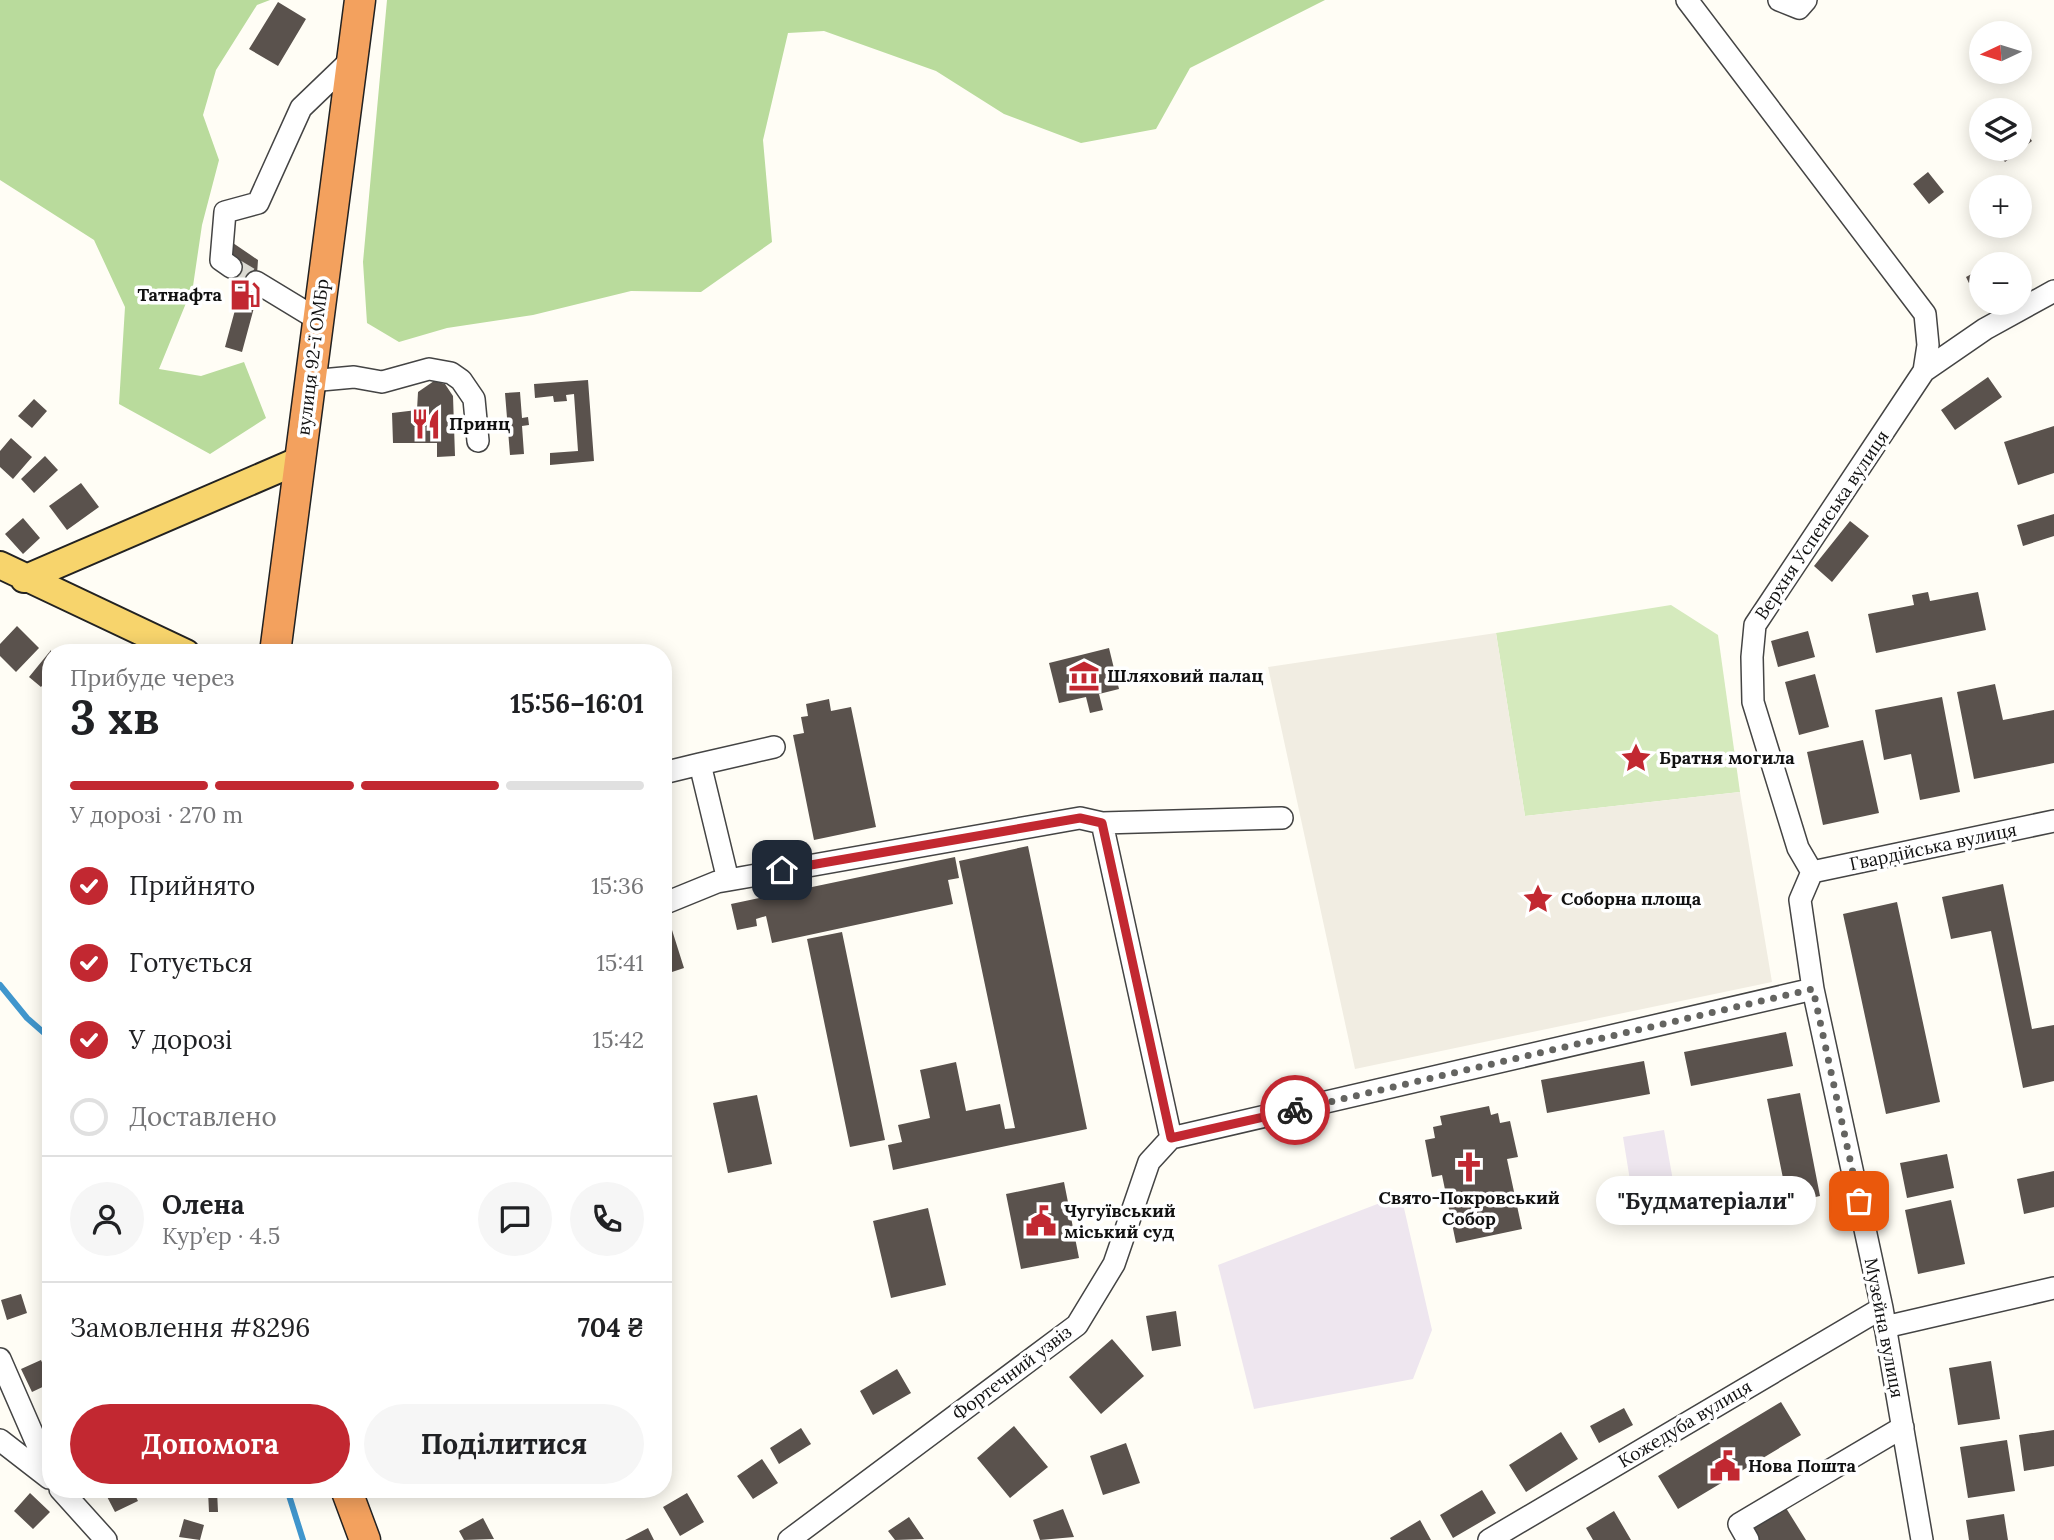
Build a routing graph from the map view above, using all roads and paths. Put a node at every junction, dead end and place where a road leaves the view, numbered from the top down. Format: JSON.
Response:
{"nodes":[{"id":1,"x":359,"y":0,"type":"edge"},
{"id":2,"x":1687,"y":0,"type":"edge"},
{"id":3,"x":1779,"y":0,"type":"edge"},
{"id":4,"x":1806,"y":0,"type":"edge"},
{"id":5,"x":351,"y":60,"type":"junction"},
{"id":6,"x":231,"y":267,"type":"tunnel mouth"},
{"id":7,"x":256,"y":282,"type":"tunnel mouth"},
{"id":8,"x":2054,"y":291,"type":"edge"},
{"id":9,"x":317,"y":319,"type":"junction"},
{"id":10,"x":1924,"y":371,"type":"junction"},
{"id":11,"x":310,"y":381,"type":"junction"},
{"id":12,"x":478,"y":441,"type":"dead end"},
{"id":13,"x":300,"y":460,"type":"junction"},
{"id":14,"x":0,"y":565,"type":"edge"},
{"id":15,"x":24,"y":579,"type":"junction"},
{"id":16,"x":166,"y":644,"type":"edge"},
{"id":17,"x":276,"y":644,"type":"edge"},
{"id":18,"x":774,"y":747,"type":"dead end"},
{"id":19,"x":700,"y":764,"type":"junction"},
{"id":20,"x":672,"y":771,"type":"edge"},
{"id":21,"x":1282,"y":818,"type":"dead end"},
{"id":22,"x":2054,"y":821,"type":"edge"},
{"id":23,"x":1102,"y":823,"type":"junction"},
{"id":24,"x":1812,"y":872,"type":"junction"},
{"id":25,"x":722,"y":881,"type":"junction"},
{"id":26,"x":672,"y":892,"type":"edge"},
{"id":27,"x":672,"y":900,"type":"edge"},
{"id":28,"x":1813,"y":989,"type":"junction"},
{"id":29,"x":1171,"y":1138,"type":"junction"},
{"id":30,"x":2054,"y":1288,"type":"edge"},
{"id":31,"x":1884,"y":1317,"type":"junction"},
{"id":32,"x":0,"y":1359,"type":"edge"},
{"id":33,"x":1903,"y":1427,"type":"junction"},
{"id":34,"x":0,"y":1440,"type":"edge"},
{"id":35,"x":42,"y":1457,"type":"edge"},
{"id":36,"x":42,"y":1471,"type":"edge"},
{"id":37,"x":68,"y":1498,"type":"edge"},
{"id":38,"x":349,"y":1498,"type":"edge"},
{"id":39,"x":106,"y":1540,"type":"edge"},
{"id":40,"x":365,"y":1540,"type":"edge"},
{"id":41,"x":789,"y":1540,"type":"edge"},
{"id":42,"x":1489,"y":1540,"type":"edge"},
{"id":43,"x":1748,"y":1540,"type":"edge"},
{"id":44,"x":1922,"y":1540,"type":"edge"}],
"edges":[{"from":1,"to":5,"type":"highway","name":"вулиця 92-ї ОМБр"},
{"from":2,"to":10,"type":"street"},
{"from":3,"to":4,"type":"street"},
{"from":5,"to":6,"type":"street"},
{"from":5,"to":9,"type":"highway","name":"вулиця 92-ї ОМБр"},
{"from":7,"to":9,"type":"street"},
{"from":8,"to":10,"type":"street","name":"Верхня Успенська вулиця"},
{"from":9,"to":11,"type":"highway","name":"вулиця 92-ї ОМБр"},
{"from":10,"to":24,"type":"street","name":"Верхня Успенська вулиця"},
{"from":11,"to":12,"type":"street"},
{"from":11,"to":13,"type":"highway","name":"вулиця 92-ї ОМБр"},
{"from":13,"to":15,"type":"main road"},
{"from":13,"to":17,"type":"highway","name":"вулиця 92-ї ОМБр"},
{"from":14,"to":15,"type":"main road"},
{"from":15,"to":16,"type":"main road"},
{"from":18,"to":19,"type":"street"},
{"from":19,"to":20,"type":"street"},
{"from":19,"to":25,"type":"street"},
{"from":21,"to":23,"type":"street"},
{"from":22,"to":24,"type":"street","name":"Гвардійська вулиця"},
{"from":23,"to":25,"type":"street"},
{"from":23,"to":29,"type":"street"},
{"from":24,"to":28,"type":"street","name":"Музейна вулиця"},
{"from":25,"to":26,"type":"street"},
{"from":25,"to":27,"type":"street"},
{"from":28,"to":29,"type":"street"},
{"from":28,"to":31,"type":"street","name":"Музейна вулиця"},
{"from":29,"to":41,"type":"street","name":"Фортечний узвіз"},
{"from":30,"to":31,"type":"street","name":"Кожедуба вулиця"},
{"from":31,"to":33,"type":"street","name":"Музейна вулиця"},
{"from":31,"to":42,"type":"street","name":"Кожедуба вулиця"},
{"from":32,"to":35,"type":"street"},
{"from":33,"to":43,"type":"street"},
{"from":33,"to":44,"type":"street","name":"Музейна вулиця"},
{"from":34,"to":36,"type":"street"},
{"from":37,"to":39,"type":"street"},
{"from":38,"to":40,"type":"highway"}]}
